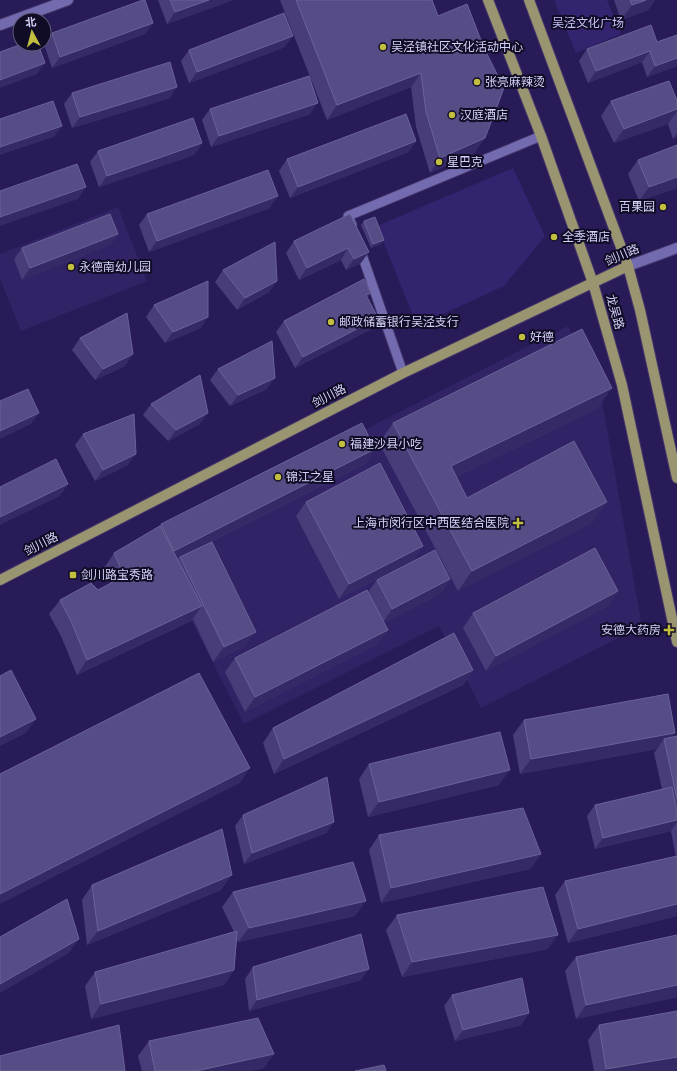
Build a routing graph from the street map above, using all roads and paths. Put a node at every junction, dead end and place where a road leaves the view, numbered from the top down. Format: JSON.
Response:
{"nodes":[{"id":1,"x":68,"y":0,"type":"edge"},
{"id":2,"x":488,"y":0,"type":"edge"},
{"id":3,"x":529,"y":0,"type":"edge"},
{"id":4,"x":0,"y":24,"type":"edge"},
{"id":5,"x":541,"y":136,"type":"junction"},
{"id":6,"x":677,"y":248,"type":"edge"},
{"id":7,"x":628,"y":266,"type":"junction"},
{"id":8,"x":593,"y":283,"type":"junction"},
{"id":9,"x":403,"y":373,"type":"junction"},
{"id":10,"x":677,"y":478,"type":"edge"},
{"id":11,"x":0,"y":580,"type":"edge"},
{"id":12,"x":677,"y":642,"type":"edge"}],
"edges":[{"from":1,"to":4,"type":"street"},
{"from":2,"to":5,"type":"main road","name":"龙吴路"},
{"from":3,"to":7,"type":"main road","name":"龙吴路"},
{"from":5,"to":8,"type":"main road","name":"龙吴路"},
{"from":5,"to":9,"type":"lane"},
{"from":6,"to":7,"type":"street","name":"剑川路"},
{"from":7,"to":8,"type":"main road","name":"剑川路"},
{"from":7,"to":10,"type":"main road","name":"龙吴路"},
{"from":8,"to":9,"type":"main road","name":"剑川路"},
{"from":8,"to":12,"type":"main road","name":"龙吴路"},
{"from":9,"to":11,"type":"main road","name":"剑川路"}]}
